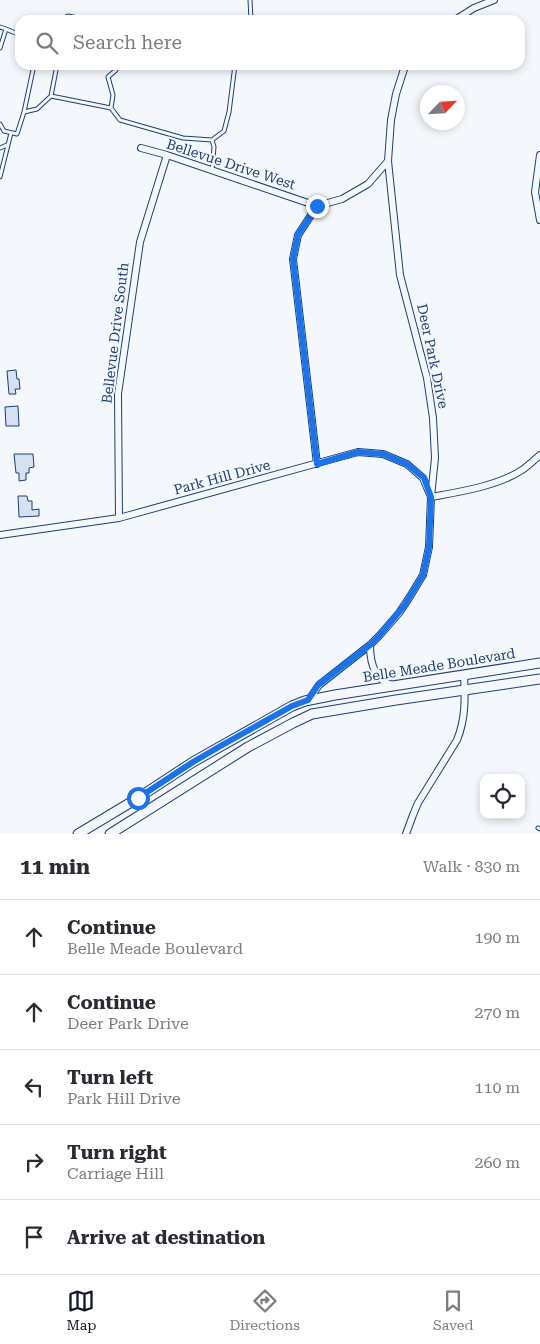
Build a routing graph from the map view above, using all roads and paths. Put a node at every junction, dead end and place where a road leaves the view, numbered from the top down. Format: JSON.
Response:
{"nodes":[{"id":1,"x":250,"y":0,"type":"edge"},
{"id":2,"x":494,"y":0,"type":"edge"},
{"id":3,"x":251,"y":15,"type":"edge"},
{"id":4,"x":463,"y":15,"type":"edge"},
{"id":5,"x":0,"y":26,"type":"edge"},
{"id":6,"x":6,"y":29,"type":"junction"},
{"id":7,"x":15,"y":32,"type":"edge"},
{"id":8,"x":0,"y":48,"type":"edge"},
{"id":9,"x":33,"y":70,"type":"edge"},
{"id":10,"x":56,"y":70,"type":"edge"},
{"id":11,"x":116,"y":70,"type":"edge"},
{"id":12,"x":234,"y":70,"type":"edge"},
{"id":13,"x":404,"y":70,"type":"edge"},
{"id":14,"x":51,"y":96,"type":"junction"},
{"id":15,"x":111,"y":108,"type":"junction"},
{"id":16,"x":24,"y":112,"type":"junction"},
{"id":17,"x":0,"y":124,"type":"edge"},
{"id":18,"x":11,"y":133,"type":"junction"},
{"id":19,"x":212,"y":140,"type":"junction"},
{"id":20,"x":8,"y":145,"type":"junction"},
{"id":21,"x":0,"y":148,"type":"edge"},
{"id":22,"x":141,"y":148,"type":"dead end"},
{"id":23,"x":540,"y":154,"type":"edge"},
{"id":24,"x":167,"y":155,"type":"junction"},
{"id":25,"x":388,"y":161,"type":"junction"},
{"id":26,"x":212,"y":171,"type":"junction"},
{"id":27,"x":0,"y":177,"type":"edge"},
{"id":28,"x":317,"y":206,"type":"junction"},
{"id":29,"x":540,"y":220,"type":"edge"},
{"id":30,"x":540,"y":455,"type":"edge"},
{"id":31,"x":317,"y":464,"type":"junction"},
{"id":32,"x":431,"y":497,"type":"junction"},
{"id":33,"x":120,"y":518,"type":"junction"},
{"id":34,"x":0,"y":535,"type":"edge"},
{"id":35,"x":370,"y":645,"type":"junction"},
{"id":36,"x":540,"y":663,"type":"edge"},
{"id":37,"x":464,"y":674,"type":"junction"},
{"id":38,"x":540,"y":679,"type":"edge"},
{"id":39,"x":395,"y":686,"type":"junction"},
{"id":40,"x":465,"y":691,"type":"junction"},
{"id":41,"x":308,"y":700,"type":"junction"},
{"id":42,"x":396,"y":700,"type":"junction"},
{"id":43,"x":312,"y":714,"type":"junction"},
{"id":44,"x":78,"y":834,"type":"edge"},
{"id":45,"x":110,"y":834,"type":"edge"},
{"id":46,"x":406,"y":834,"type":"edge"}],
"edges":[{"from":1,"to":3,"type":"lane"},
{"from":2,"to":4,"type":"street"},
{"from":5,"to":6,"type":"lane"},
{"from":6,"to":7,"type":"lane"},
{"from":6,"to":8,"type":"lane"},
{"from":9,"to":16,"type":"lane"},
{"from":10,"to":14,"type":"lane"},
{"from":11,"to":15,"type":"lane"},
{"from":12,"to":19,"type":"lane"},
{"from":13,"to":25,"type":"street","name":"Deer Park Drive"},
{"from":14,"to":15,"type":"lane"},
{"from":14,"to":16,"type":"lane"},
{"from":15,"to":19,"type":"lane"},
{"from":16,"to":18,"type":"lane"},
{"from":17,"to":18,"type":"lane"},
{"from":18,"to":20,"type":"lane"},
{"from":19,"to":26,"type":"lane"},
{"from":20,"to":21,"type":"lane"},
{"from":20,"to":27,"type":"lane"},
{"from":22,"to":24,"type":"street","name":"Bellevue Drive West"},
{"from":23,"to":29,"type":"street"},
{"from":24,"to":26,"type":"street","name":"Bellevue Drive West"},
{"from":24,"to":33,"type":"street","name":"Bellevue Drive South"},
{"from":25,"to":28,"type":"street"},
{"from":25,"to":32,"type":"street","name":"Deer Park Drive"},
{"from":26,"to":28,"type":"street","name":"Bellevue Drive West"},
{"from":28,"to":31,"type":"street"},
{"from":30,"to":32,"type":"street"},
{"from":31,"to":32,"type":"street","name":"Park Hill Drive"},
{"from":31,"to":33,"type":"street","name":"Park Hill Drive"},
{"from":32,"to":35,"type":"street","name":"Deer Park Drive"},
{"from":33,"to":34,"type":"street","name":"Park Hill Drive"},
{"from":35,"to":39,"type":"street"},
{"from":35,"to":41,"type":"street","name":"Deer Park Drive"},
{"from":36,"to":37,"type":"main road","name":"Belle Meade Boulevard"},
{"from":37,"to":39,"type":"main road","name":"Belle Meade Boulevard"},
{"from":37,"to":40,"type":"street"},
{"from":38,"to":40,"type":"main road","name":"Belle Meade Boulevard"},
{"from":39,"to":41,"type":"main road","name":"Belle Meade Boulevard"},
{"from":39,"to":42,"type":"main road"},
{"from":40,"to":42,"type":"main road","name":"Belle Meade Boulevard"},
{"from":40,"to":46,"type":"street"},
{"from":41,"to":43,"type":"main road"},
{"from":41,"to":44,"type":"main road","name":"Belle Meade Boulevard"},
{"from":42,"to":43,"type":"main road","name":"Belle Meade Boulevard"},
{"from":43,"to":45,"type":"main road","name":"Belle Meade Boulevard"}]}
